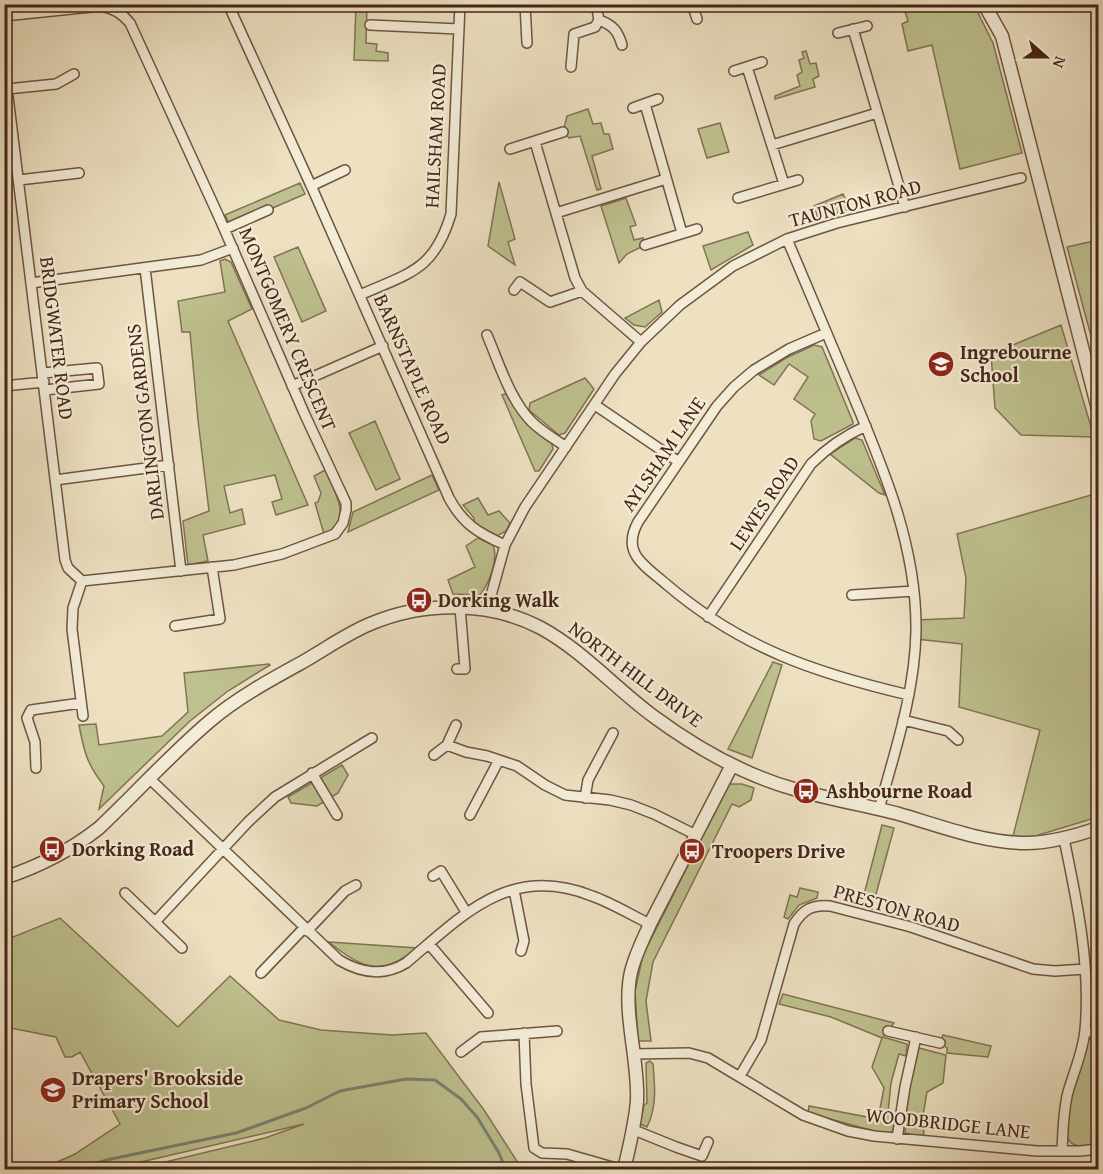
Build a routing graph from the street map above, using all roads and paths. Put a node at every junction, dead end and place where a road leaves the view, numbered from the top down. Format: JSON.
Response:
{"nodes":[{"id":1,"x":228,"y":4,"type":"edge"},
{"id":2,"x":460,"y":4,"type":"edge"},
{"id":3,"x":525,"y":4,"type":"edge"},
{"id":4,"x":596,"y":4,"type":"edge"},
{"id":5,"x":692,"y":4,"type":"edge"},
{"id":6,"x":984,"y":4,"type":"edge"},
{"id":7,"x":4,"y":16,"type":"edge"},
{"id":8,"x":697,"y":19,"type":"dead end"},
{"id":9,"x":599,"y":20,"type":"junction"},
{"id":10,"x":370,"y":25,"type":"dead end"},
{"id":11,"x":867,"y":26,"type":"dead end"},
{"id":12,"x":459,"y":29,"type":"junction"},
{"id":13,"x":854,"y":29,"type":"junction"},
{"id":14,"x":838,"y":33,"type":"dead end"},
{"id":15,"x":527,"y":43,"type":"dead end"},
{"id":16,"x":622,"y":45,"type":"dead end"},
{"id":17,"x":762,"y":62,"type":"dead end"},
{"id":18,"x":4,"y":64,"type":"edge"},
{"id":19,"x":571,"y":67,"type":"dead end"},
{"id":20,"x":747,"y":67,"type":"junction"},
{"id":21,"x":734,"y":71,"type":"dead end"},
{"id":22,"x":74,"y":74,"type":"dead end"},
{"id":23,"x":7,"y":89,"type":"junction"},
{"id":24,"x":658,"y":99,"type":"dead end"},
{"id":25,"x":645,"y":104,"type":"junction"},
{"id":26,"x":633,"y":108,"type":"dead end"},
{"id":27,"x":877,"y":113,"type":"junction"},
{"id":28,"x":563,"y":132,"type":"dead end"},
{"id":29,"x":535,"y":142,"type":"junction"},
{"id":30,"x":772,"y":145,"type":"junction"},
{"id":31,"x":510,"y":149,"type":"dead end"},
{"id":32,"x":345,"y":170,"type":"dead end"},
{"id":33,"x":80,"y":172,"type":"dead end"},
{"id":34,"x":1021,"y":178,"type":"dead end"},
{"id":35,"x":666,"y":179,"type":"junction"},
{"id":36,"x":19,"y":180,"type":"junction"},
{"id":37,"x":798,"y":180,"type":"dead end"},
{"id":38,"x":784,"y":184,"type":"junction"},
{"id":39,"x":311,"y":186,"type":"junction"},
{"id":40,"x":738,"y":198,"type":"dead end"},
{"id":41,"x":905,"y":207,"type":"junction"},
{"id":42,"x":268,"y":210,"type":"dead end"},
{"id":43,"x":556,"y":213,"type":"junction"},
{"id":44,"x":225,"y":229,"type":"junction"},
{"id":45,"x":697,"y":229,"type":"dead end"},
{"id":46,"x":682,"y":233,"type":"junction"},
{"id":47,"x":787,"y":239,"type":"junction"},
{"id":48,"x":645,"y":245,"type":"dead end"},
{"id":49,"x":232,"y":248,"type":"junction"},
{"id":50,"x":145,"y":268,"type":"junction"},
{"id":51,"x":32,"y":283,"type":"junction"},
{"id":52,"x":514,"y":290,"type":"dead end"},
{"id":53,"x":582,"y":291,"type":"junction"},
{"id":54,"x":360,"y":295,"type":"junction"},
{"id":55,"x":826,"y":333,"type":"junction"},
{"id":56,"x":486,"y":334,"type":"dead end"},
{"id":57,"x":641,"y":342,"type":"junction"},
{"id":58,"x":383,"y":346,"type":"junction"},
{"id":59,"x":44,"y":382,"type":"junction"},
{"id":60,"x":4,"y":386,"type":"edge"},
{"id":61,"x":292,"y":386,"type":"junction"},
{"id":62,"x":595,"y":405,"type":"junction"},
{"id":63,"x":1098,"y":409,"type":"edge"},
{"id":64,"x":866,"y":426,"type":"junction"},
{"id":65,"x":566,"y":447,"type":"junction"},
{"id":66,"x":678,"y":462,"type":"junction"},
{"id":67,"x":169,"y":465,"type":"junction"},
{"id":68,"x":55,"y":480,"type":"junction"},
{"id":69,"x":505,"y":544,"type":"junction"},
{"id":70,"x":212,"y":567,"type":"junction"},
{"id":71,"x":181,"y":571,"type":"junction"},
{"id":72,"x":82,"y":581,"type":"junction"},
{"id":73,"x":914,"y":591,"type":"junction"},
{"id":74,"x":852,"y":595,"type":"dead end"},
{"id":75,"x":460,"y":607,"type":"junction"},
{"id":76,"x":487,"y":610,"type":"junction"},
{"id":77,"x":708,"y":617,"type":"junction"},
{"id":78,"x":175,"y":626,"type":"dead end"},
{"id":79,"x":457,"y":669,"type":"dead end"},
{"id":80,"x":909,"y":695,"type":"junction"},
{"id":81,"x":81,"y":704,"type":"junction"},
{"id":82,"x":83,"y":716,"type":"dead end"},
{"id":83,"x":903,"y":720,"type":"junction"},
{"id":84,"x":456,"y":725,"type":"dead end"},
{"id":85,"x":613,"y":733,"type":"dead end"},
{"id":86,"x":372,"y":738,"type":"dead end"},
{"id":87,"x":958,"y":740,"type":"dead end"},
{"id":88,"x":447,"y":745,"type":"junction"},
{"id":89,"x":434,"y":755,"type":"dead end"},
{"id":90,"x":499,"y":760,"type":"junction"},
{"id":91,"x":732,"y":765,"type":"junction"},
{"id":92,"x":36,"y":768,"type":"dead end"},
{"id":93,"x":312,"y":773,"type":"junction"},
{"id":94,"x":150,"y":779,"type":"junction"},
{"id":95,"x":585,"y":798,"type":"junction"},
{"id":96,"x":879,"y":809,"type":"junction"},
{"id":97,"x":337,"y":815,"type":"dead end"},
{"id":98,"x":470,"y":815,"type":"dead end"},
{"id":99,"x":1098,"y":828,"type":"edge"},
{"id":100,"x":696,"y":834,"type":"junction"},
{"id":101,"x":1064,"y":839,"type":"junction"},
{"id":102,"x":223,"y":850,"type":"junction"},
{"id":103,"x":433,"y":876,"type":"dead end"},
{"id":104,"x":4,"y":878,"type":"edge"},
{"id":105,"x":356,"y":885,"type":"dead end"},
{"id":106,"x":514,"y":890,"type":"junction"},
{"id":107,"x":125,"y":893,"type":"dead end"},
{"id":108,"x":466,"y":912,"type":"junction"},
{"id":109,"x":155,"y":922,"type":"junction"},
{"id":110,"x":650,"y":924,"type":"junction"},
{"id":111,"x":305,"y":929,"type":"junction"},
{"id":112,"x":429,"y":944,"type":"junction"},
{"id":113,"x":182,"y":948,"type":"dead end"},
{"id":114,"x":521,"y":951,"type":"dead end"},
{"id":115,"x":1085,"y":969,"type":"junction"},
{"id":116,"x":261,"y":973,"type":"dead end"},
{"id":117,"x":488,"y":1013,"type":"dead end"},
{"id":118,"x":557,"y":1031,"type":"dead end"},
{"id":119,"x":888,"y":1031,"type":"dead end"},
{"id":120,"x":1085,"y":1031,"type":"junction"},
{"id":121,"x":524,"y":1033,"type":"junction"},
{"id":122,"x":1098,"y":1033,"type":"edge"},
{"id":123,"x":916,"y":1037,"type":"junction"},
{"id":124,"x":940,"y":1043,"type":"dead end"},
{"id":125,"x":461,"y":1052,"type":"dead end"},
{"id":126,"x":634,"y":1054,"type":"junction"},
{"id":127,"x":740,"y":1076,"type":"junction"},
{"id":128,"x":634,"y":1130,"type":"junction"},
{"id":129,"x":897,"y":1138,"type":"junction"},
{"id":130,"x":708,"y":1142,"type":"dead end"},
{"id":131,"x":1098,"y":1149,"type":"edge"},
{"id":132,"x":1062,"y":1151,"type":"junction"},
{"id":133,"x":623,"y":1170,"type":"edge"}],
"edges":[{"from":1,"to":39,"type":"street","name":"BARNSTAPLE ROAD"},
{"from":2,"to":12,"type":"street","name":"HAILSHAM ROAD"},
{"from":3,"to":15,"type":"street"},
{"from":4,"to":9,"type":"street"},
{"from":5,"to":8,"type":"street"},
{"from":6,"to":63,"type":"street"},
{"from":7,"to":44,"type":"street","name":"MONTGOMERY CRESCENT"},
{"from":9,"to":16,"type":"street"},
{"from":9,"to":19,"type":"street"},
{"from":10,"to":12,"type":"street"},
{"from":11,"to":13,"type":"street"},
{"from":12,"to":54,"type":"street","name":"HAILSHAM ROAD"},
{"from":13,"to":14,"type":"street"},
{"from":13,"to":27,"type":"street"},
{"from":17,"to":20,"type":"street"},
{"from":18,"to":23,"type":"street","name":"BRIDGWATER ROAD"},
{"from":20,"to":21,"type":"street"},
{"from":20,"to":30,"type":"street"},
{"from":22,"to":23,"type":"street"},
{"from":23,"to":36,"type":"street","name":"BRIDGWATER ROAD"},
{"from":24,"to":25,"type":"street"},
{"from":25,"to":26,"type":"street"},
{"from":25,"to":35,"type":"street"},
{"from":27,"to":30,"type":"street"},
{"from":27,"to":41,"type":"street"},
{"from":28,"to":29,"type":"street"},
{"from":29,"to":31,"type":"street"},
{"from":29,"to":43,"type":"street"},
{"from":30,"to":38,"type":"street"},
{"from":32,"to":39,"type":"street"},
{"from":33,"to":36,"type":"street"},
{"from":34,"to":41,"type":"street","name":"TAUNTON ROAD"},
{"from":35,"to":43,"type":"street"},
{"from":35,"to":46,"type":"street"},
{"from":36,"to":51,"type":"street","name":"BRIDGWATER ROAD"},
{"from":37,"to":38,"type":"street"},
{"from":38,"to":40,"type":"street"},
{"from":39,"to":54,"type":"street","name":"BARNSTAPLE ROAD"},
{"from":41,"to":47,"type":"street","name":"TAUNTON ROAD"},
{"from":42,"to":44,"type":"street"},
{"from":43,"to":53,"type":"street"},
{"from":44,"to":49,"type":"street","name":"MONTGOMERY CRESCENT"},
{"from":45,"to":46,"type":"street"},
{"from":46,"to":48,"type":"street"},
{"from":47,"to":55,"type":"street"},
{"from":47,"to":57,"type":"street","name":"TAUNTON ROAD"},
{"from":49,"to":50,"type":"street"},
{"from":49,"to":61,"type":"street","name":"MONTGOMERY CRESCENT"},
{"from":50,"to":51,"type":"street"},
{"from":50,"to":67,"type":"street","name":"DARLINGTON GARDENS"},
{"from":51,"to":59,"type":"street","name":"BRIDGWATER ROAD"},
{"from":52,"to":53,"type":"street"},
{"from":53,"to":57,"type":"street"},
{"from":54,"to":58,"type":"street","name":"BARNSTAPLE ROAD"},
{"from":55,"to":64,"type":"street"},
{"from":55,"to":66,"type":"street","name":"AYLSHAM LANE"},
{"from":56,"to":65,"type":"street"},
{"from":57,"to":62,"type":"street","name":"TAUNTON ROAD"},
{"from":58,"to":61,"type":"street"},
{"from":58,"to":69,"type":"street","name":"BARNSTAPLE ROAD"},
{"from":59,"to":59,"type":"street"},
{"from":59,"to":60,"type":"street"},
{"from":59,"to":68,"type":"street","name":"BRIDGWATER ROAD"},
{"from":61,"to":70,"type":"street","name":"MONTGOMERY CRESCENT"},
{"from":62,"to":65,"type":"street","name":"TAUNTON ROAD"},
{"from":62,"to":66,"type":"street"},
{"from":64,"to":73,"type":"street"},
{"from":64,"to":77,"type":"street","name":"LEWES ROAD"},
{"from":65,"to":69,"type":"street","name":"TAUNTON ROAD"},
{"from":66,"to":77,"type":"street","name":"AYLSHAM LANE"},
{"from":67,"to":68,"type":"street"},
{"from":67,"to":71,"type":"street","name":"DARLINGTON GARDENS"},
{"from":68,"to":72,"type":"street","name":"BRIDGWATER ROAD"},
{"from":69,"to":76,"type":"street","name":"TAUNTON ROAD"},
{"from":70,"to":71,"type":"street","name":"MONTGOMERY CRESCENT"},
{"from":70,"to":78,"type":"street"},
{"from":71,"to":72,"type":"street","name":"MONTGOMERY CRESCENT"},
{"from":72,"to":81,"type":"street"},
{"from":73,"to":74,"type":"street"},
{"from":73,"to":80,"type":"street"},
{"from":75,"to":76,"type":"street","name":"NORTH HILL DRIVE"},
{"from":75,"to":79,"type":"street"},
{"from":75,"to":94,"type":"street","name":"NORTH HILL DRIVE"},
{"from":76,"to":91,"type":"street","name":"NORTH HILL DRIVE"},
{"from":77,"to":80,"type":"street","name":"AYLSHAM LANE"},
{"from":80,"to":83,"type":"street"},
{"from":81,"to":82,"type":"street"},
{"from":81,"to":92,"type":"street"},
{"from":83,"to":87,"type":"street"},
{"from":83,"to":96,"type":"street"},
{"from":84,"to":88,"type":"street"},
{"from":85,"to":95,"type":"street"},
{"from":86,"to":93,"type":"street"},
{"from":88,"to":89,"type":"street"},
{"from":88,"to":90,"type":"street"},
{"from":90,"to":95,"type":"street"},
{"from":90,"to":98,"type":"street"},
{"from":91,"to":96,"type":"street","name":"NORTH HILL DRIVE"},
{"from":91,"to":100,"type":"street"},
{"from":93,"to":97,"type":"street"},
{"from":93,"to":102,"type":"street"},
{"from":94,"to":102,"type":"street"},
{"from":94,"to":104,"type":"street","name":"NORTH HILL DRIVE"},
{"from":95,"to":100,"type":"street"},
{"from":96,"to":101,"type":"street","name":"NORTH HILL DRIVE"},
{"from":99,"to":101,"type":"street","name":"NORTH HILL DRIVE"},
{"from":100,"to":110,"type":"street"},
{"from":101,"to":115,"type":"street"},
{"from":102,"to":109,"type":"street"},
{"from":102,"to":111,"type":"street"},
{"from":103,"to":108,"type":"street"},
{"from":105,"to":111,"type":"street"},
{"from":106,"to":108,"type":"street"},
{"from":106,"to":110,"type":"street"},
{"from":106,"to":114,"type":"street"},
{"from":107,"to":109,"type":"street"},
{"from":108,"to":112,"type":"street"},
{"from":109,"to":113,"type":"street"},
{"from":110,"to":126,"type":"street"},
{"from":111,"to":112,"type":"street"},
{"from":111,"to":116,"type":"street"},
{"from":112,"to":117,"type":"street"},
{"from":115,"to":120,"type":"street"},
{"from":115,"to":127,"type":"street","name":"PRESTON ROAD"},
{"from":118,"to":121,"type":"street"},
{"from":119,"to":123,"type":"street"},
{"from":120,"to":122,"type":"street"},
{"from":120,"to":132,"type":"street"},
{"from":121,"to":125,"type":"street"},
{"from":121,"to":133,"type":"street"},
{"from":123,"to":124,"type":"street"},
{"from":123,"to":129,"type":"street"},
{"from":126,"to":127,"type":"street","name":"WOODBRIDGE LANE"},
{"from":126,"to":128,"type":"street"},
{"from":127,"to":129,"type":"street","name":"WOODBRIDGE LANE"},
{"from":128,"to":130,"type":"street"},
{"from":128,"to":133,"type":"street"},
{"from":129,"to":132,"type":"street","name":"WOODBRIDGE LANE"},
{"from":131,"to":132,"type":"street","name":"WOODBRIDGE LANE"}]}
